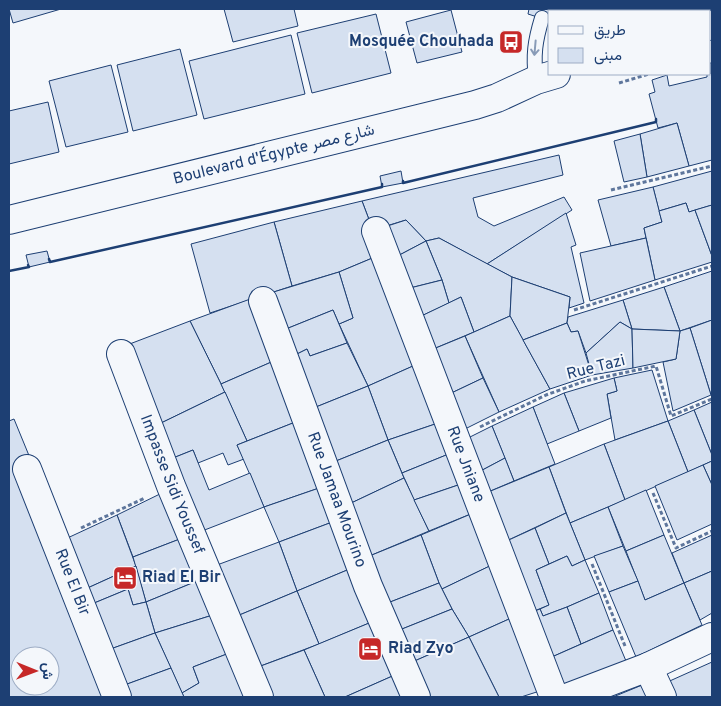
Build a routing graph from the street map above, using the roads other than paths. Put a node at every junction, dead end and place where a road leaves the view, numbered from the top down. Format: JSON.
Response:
{"nodes":[{"id":1,"x":542,"y":18,"type":"dead end"},
{"id":2,"x":546,"y":77,"type":"edge"},
{"id":3,"x":9,"y":220,"type":"edge"},
{"id":4,"x":376,"y":231,"type":"dead end"},
{"id":5,"x":263,"y":301,"type":"dead end"},
{"id":6,"x":121,"y":354,"type":"dead end"},
{"id":7,"x":26,"y":469,"type":"dead end"},
{"id":8,"x":712,"y":637,"type":"edge"},
{"id":9,"x":642,"y":669,"type":"junction"},
{"id":10,"x":117,"y":697,"type":"edge"},
{"id":11,"x":259,"y":697,"type":"edge"},
{"id":12,"x":416,"y":697,"type":"edge"},
{"id":13,"x":554,"y":697,"type":"edge"},
{"id":14,"x":570,"y":697,"type":"edge"},
{"id":15,"x":662,"y":697,"type":"edge"}],
"edges":[{"from":1,"to":2,"type":"lane","one_way":true},
{"from":2,"to":3,"type":"street","name":"Boulevard d'Égypte شارع مصر"},
{"from":4,"to":13,"type":"street","name":"Rue Jniane"},
{"from":5,"to":12,"type":"street","name":"Rue Jamaa Mourino"},
{"from":6,"to":11,"type":"street","name":"Impasse Sidi Youssef"},
{"from":7,"to":10,"type":"street","name":"Rue El Bir"},
{"from":8,"to":9,"type":"street"},
{"from":9,"to":14,"type":"street"},
{"from":9,"to":15,"type":"street"}]}
